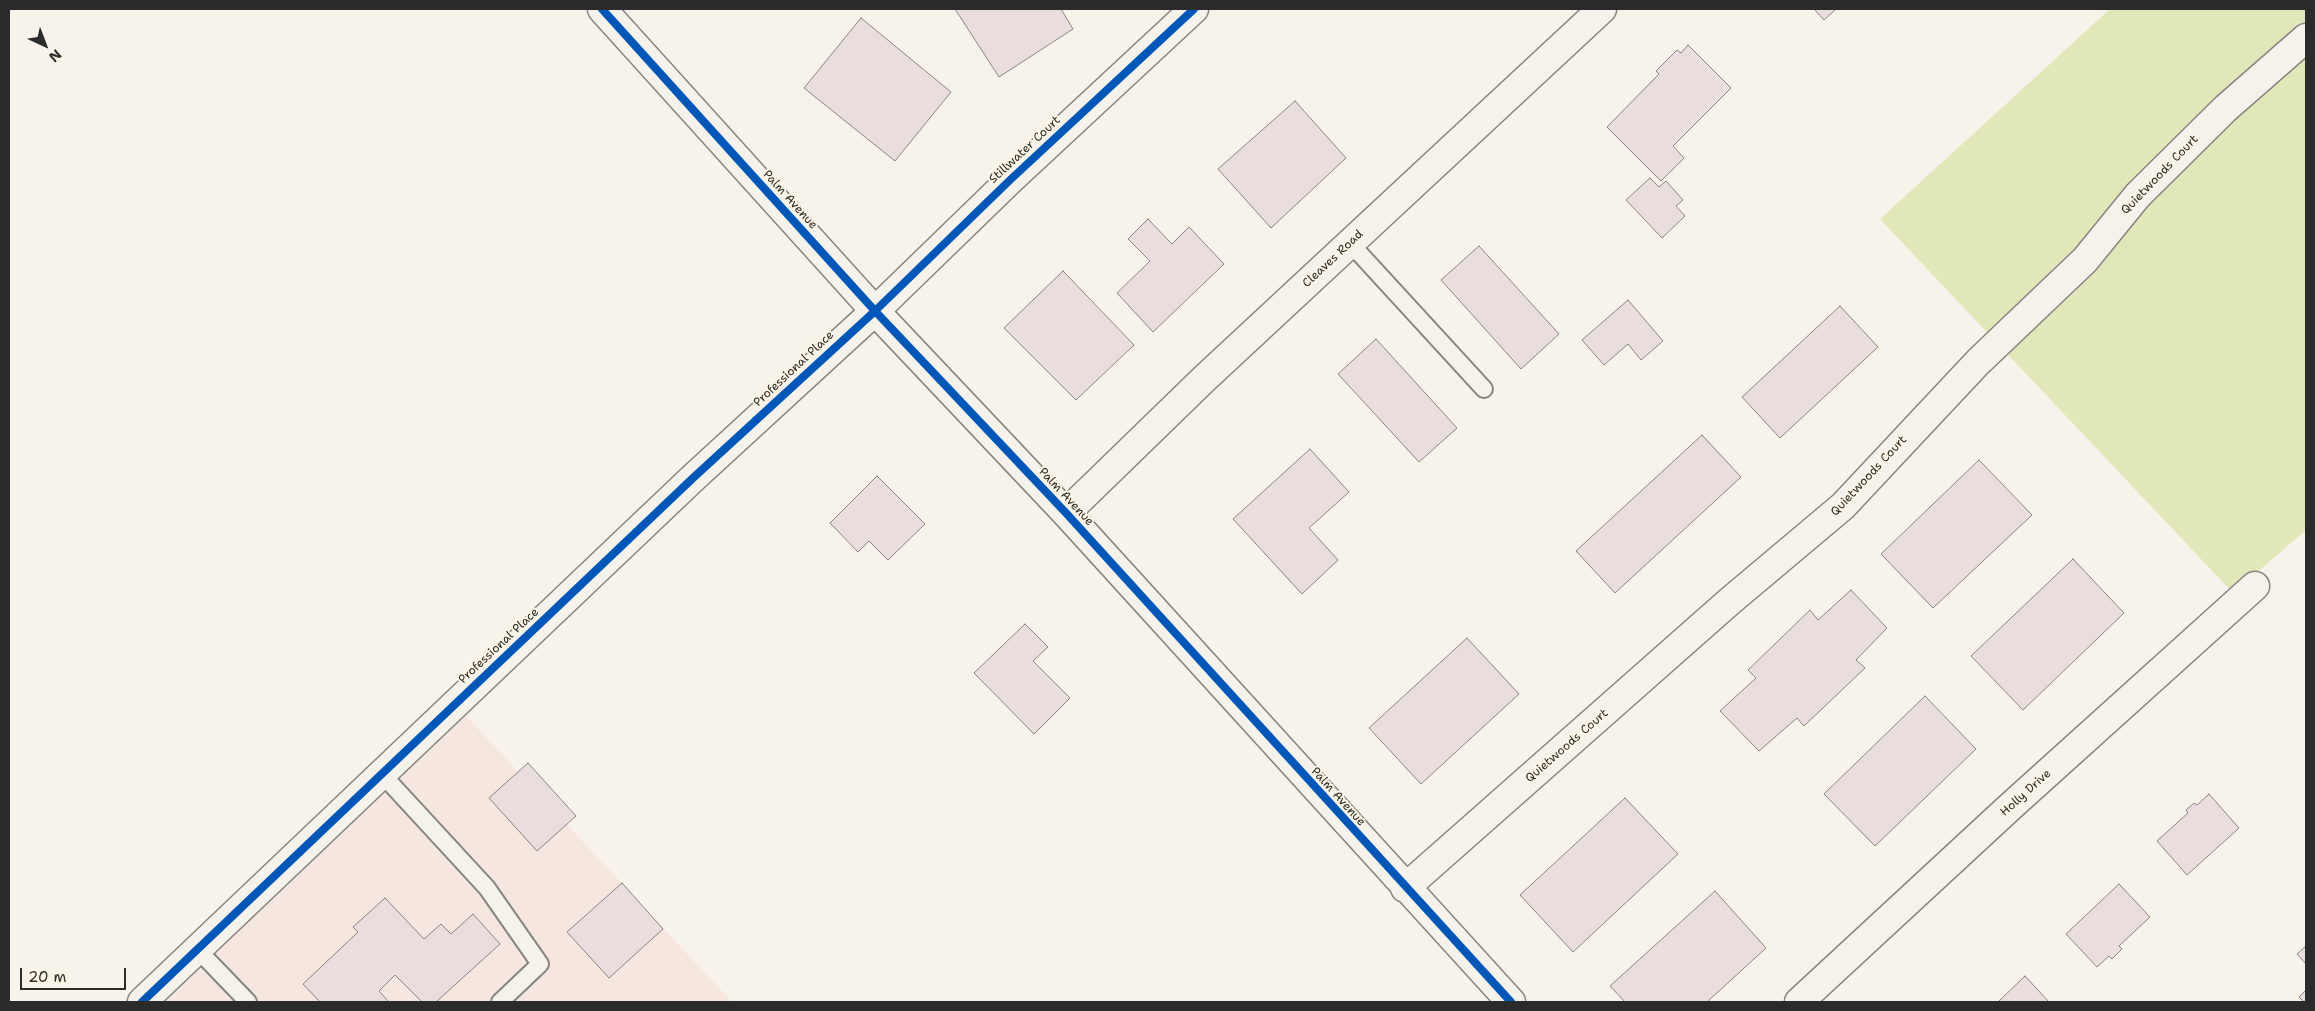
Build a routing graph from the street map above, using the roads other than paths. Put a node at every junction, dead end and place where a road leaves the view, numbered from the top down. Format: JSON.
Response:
{"nodes":[{"id":1,"x":602,"y":9,"type":"edge"},
{"id":2,"x":1194,"y":9,"type":"edge"},
{"id":3,"x":1602,"y":9,"type":"edge"},
{"id":4,"x":2306,"y":38,"type":"edge"},
{"id":5,"x":1350,"y":243,"type":"junction"},
{"id":6,"x":875,"y":311,"type":"junction"},
{"id":7,"x":1484,"y":390,"type":"dead end"},
{"id":8,"x":1066,"y":513,"type":"junction"},
{"id":9,"x":2255,"y":586,"type":"dead end"},
{"id":10,"x":381,"y":773,"type":"junction"},
{"id":11,"x":1405,"y":888,"type":"junction"},
{"id":12,"x":197,"y":949,"type":"junction"},
{"id":13,"x":142,"y":1002,"type":"edge"},
{"id":14,"x":248,"y":1002,"type":"edge"},
{"id":15,"x":500,"y":1002,"type":"edge"},
{"id":16,"x":1511,"y":1002,"type":"edge"},
{"id":17,"x":1799,"y":1002,"type":"edge"}],
"edges":[{"from":1,"to":6,"type":"street","name":"Palm Avenue"},
{"from":2,"to":6,"type":"street","name":"Stillwater Court"},
{"from":3,"to":5,"type":"street","name":"Cleaves Road"},
{"from":4,"to":11,"type":"street","name":"Quietwoods Court"},
{"from":5,"to":7,"type":"lane"},
{"from":5,"to":8,"type":"street","name":"Cleaves Road"},
{"from":6,"to":8,"type":"street","name":"Palm Avenue"},
{"from":6,"to":10,"type":"street","name":"Professional Place"},
{"from":8,"to":11,"type":"street","name":"Palm Avenue"},
{"from":9,"to":17,"type":"street","name":"Holly Drive"},
{"from":10,"to":12,"type":"street","name":"Professional Place"},
{"from":10,"to":15,"type":"lane"},
{"from":11,"to":16,"type":"street","name":"Palm Avenue"},
{"from":12,"to":13,"type":"street","name":"Professional Place"},
{"from":12,"to":14,"type":"lane"}]}
